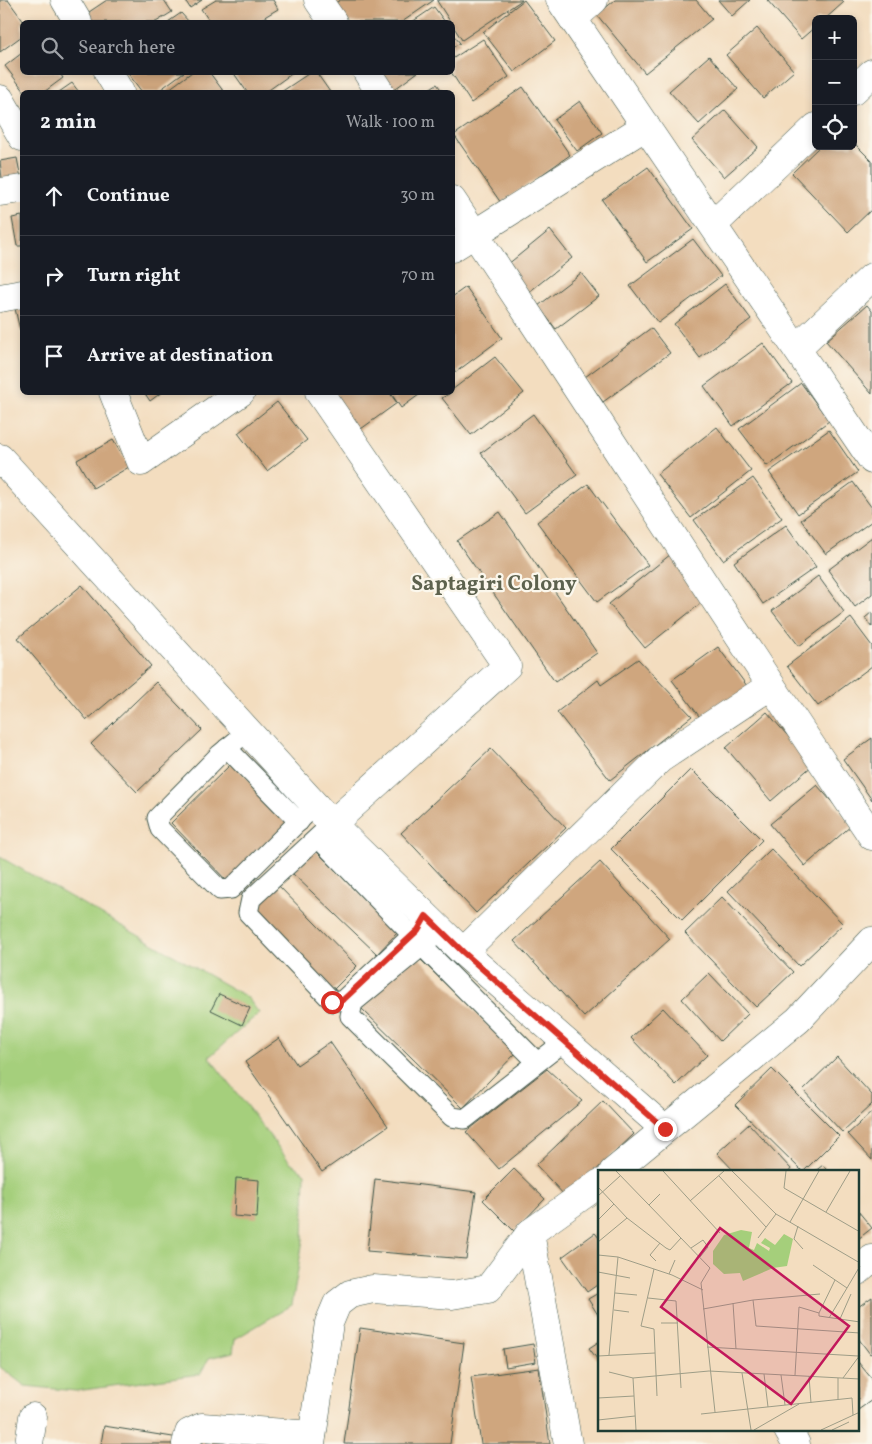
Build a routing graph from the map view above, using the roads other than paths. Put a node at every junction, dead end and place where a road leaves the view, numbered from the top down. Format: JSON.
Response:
{"nodes":[{"id":1,"x":64,"y":0,"type":"edge"},
{"id":2,"x":318,"y":0,"type":"edge"},
{"id":3,"x":594,"y":0,"type":"edge"},
{"id":4,"x":567,"y":9,"type":"edge"},
{"id":5,"x":77,"y":20,"type":"edge"},
{"id":6,"x":332,"y":20,"type":"edge"},
{"id":7,"x":872,"y":73,"type":"edge"},
{"id":8,"x":110,"y":75,"type":"edge"},
{"id":9,"x":368,"y":75,"type":"edge"},
{"id":10,"x":857,"y":87,"type":"edge"},
{"id":11,"x":119,"y":90,"type":"edge"},
{"id":12,"x":379,"y":90,"type":"edge"},
{"id":13,"x":1,"y":104,"type":"edge"},
{"id":14,"x":646,"y":126,"type":"junction"},
{"id":15,"x":812,"y":130,"type":"edge"},
{"id":16,"x":20,"y":134,"type":"edge"},
{"id":17,"x":20,"y":189,"type":"edge"},
{"id":18,"x":0,"y":192,"type":"edge"},
{"id":19,"x":455,"y":204,"type":"edge"},
{"id":20,"x":714,"y":224,"type":"junction"},
{"id":21,"x":474,"y":233,"type":"junction"},
{"id":22,"x":455,"y":246,"type":"edge"},
{"id":23,"x":872,"y":277,"type":"edge"},
{"id":24,"x":20,"y":294,"type":"edge"},
{"id":25,"x":0,"y":298,"type":"edge"},
{"id":26,"x":798,"y":348,"type":"junction"},
{"id":27,"x":114,"y":395,"type":"edge"},
{"id":28,"x":237,"y":395,"type":"edge"},
{"id":29,"x":321,"y":395,"type":"edge"},
{"id":30,"x":0,"y":458,"type":"edge"},
{"id":31,"x":872,"y":460,"type":"edge"},
{"id":32,"x":770,"y":686,"type":"junction"},
{"id":33,"x":248,"y":731,"type":"junction"},
{"id":34,"x":227,"y":748,"type":"junction"},
{"id":35,"x":316,"y":822,"type":"junction"},
{"id":36,"x":872,"y":836,"type":"edge"},
{"id":37,"x":426,"y":932,"type":"junction"},
{"id":38,"x":872,"y":941,"type":"edge"},
{"id":39,"x":463,"y":952,"type":"junction"},
{"id":40,"x":565,"y":1041,"type":"junction"},
{"id":41,"x":537,"y":1062,"type":"junction"},
{"id":42,"x":665,"y":1129,"type":"junction"},
{"id":43,"x":615,"y":1170,"type":"edge"},
{"id":44,"x":598,"y":1183,"type":"edge"},
{"id":45,"x":530,"y":1233,"type":"junction"},
{"id":46,"x":872,"y":1259,"type":"edge"},
{"id":47,"x":860,"y":1269,"type":"edge"},
{"id":48,"x":33,"y":1416,"type":"dead end"},
{"id":49,"x":789,"y":1432,"type":"edge"},
{"id":50,"x":281,"y":1438,"type":"edge"},
{"id":51,"x":311,"y":1440,"type":"edge"},
{"id":52,"x":29,"y":1444,"type":"edge"},
{"id":53,"x":186,"y":1444,"type":"edge"},
{"id":54,"x":568,"y":1444,"type":"edge"},
{"id":55,"x":796,"y":1444,"type":"edge"}],
"edges":[{"from":1,"to":5,"type":"street"},
{"from":2,"to":6,"type":"street"},
{"from":3,"to":4,"type":"street"},
{"from":4,"to":14,"type":"street"},
{"from":7,"to":10,"type":"street"},
{"from":8,"to":11,"type":"street"},
{"from":9,"to":12,"type":"street"},
{"from":13,"to":16,"type":"street"},
{"from":14,"to":20,"type":"street"},
{"from":14,"to":21,"type":"street"},
{"from":15,"to":20,"type":"street"},
{"from":17,"to":18,"type":"street"},
{"from":19,"to":21,"type":"street"},
{"from":20,"to":26,"type":"street"},
{"from":21,"to":22,"type":"street"},
{"from":21,"to":32,"type":"street"},
{"from":23,"to":26,"type":"street"},
{"from":24,"to":25,"type":"street"},
{"from":26,"to":31,"type":"street"},
{"from":27,"to":28,"type":"street"},
{"from":29,"to":35,"type":"street"},
{"from":30,"to":33,"type":"street"},
{"from":32,"to":36,"type":"street"},
{"from":32,"to":39,"type":"street"},
{"from":33,"to":34,"type":"lane"},
{"from":33,"to":35,"type":"street"},
{"from":34,"to":35,"type":"lane"},
{"from":34,"to":35,"type":"lane"},
{"from":35,"to":37,"type":"street"},
{"from":35,"to":37,"type":"lane"},
{"from":37,"to":39,"type":"street"},
{"from":37,"to":41,"type":"lane"},
{"from":37,"to":41,"type":"lane"},
{"from":38,"to":42,"type":"street"},
{"from":39,"to":40,"type":"street"},
{"from":40,"to":41,"type":"lane"},
{"from":40,"to":42,"type":"street"},
{"from":42,"to":43,"type":"street"},
{"from":44,"to":45,"type":"street"},
{"from":45,"to":51,"type":"street"},
{"from":45,"to":54,"type":"street"},
{"from":46,"to":47,"type":"street"},
{"from":48,"to":52,"type":"street"},
{"from":49,"to":55,"type":"street"},
{"from":50,"to":51,"type":"street"},
{"from":50,"to":53,"type":"street"}]}
